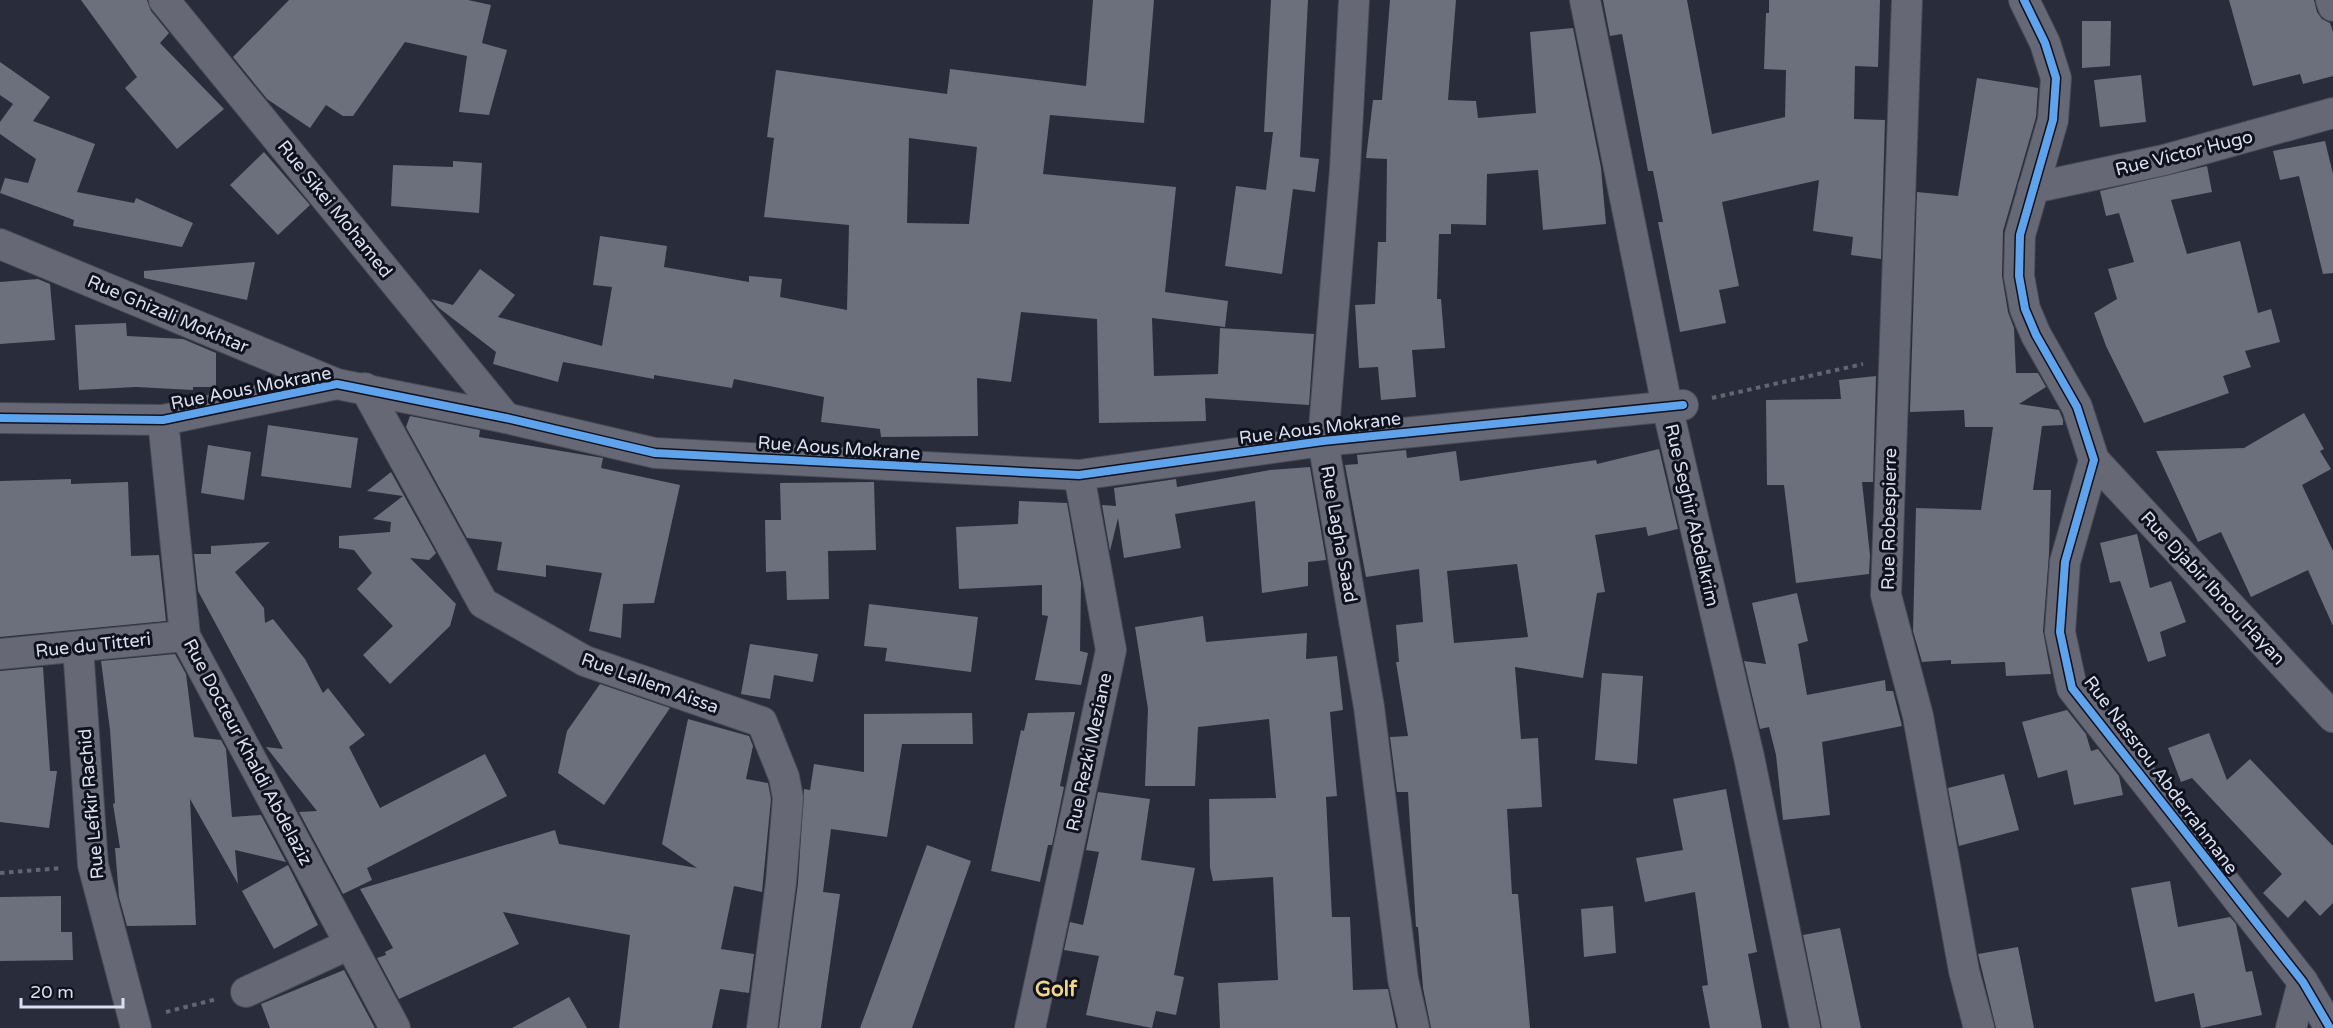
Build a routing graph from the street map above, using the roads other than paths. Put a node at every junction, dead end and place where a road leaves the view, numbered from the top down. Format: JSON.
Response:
{"nodes":[{"id":1,"x":164,"y":0,"type":"edge"},
{"id":2,"x":1354,"y":0,"type":"edge"},
{"id":3,"x":1585,"y":0,"type":"edge"},
{"id":4,"x":1907,"y":0,"type":"edge"},
{"id":5,"x":2024,"y":0,"type":"edge"},
{"id":6,"x":2331,"y":0,"type":"edge"},
{"id":7,"x":2333,"y":6,"type":"edge"},
{"id":8,"x":2333,"y":113,"type":"edge"},
{"id":9,"x":2033,"y":188,"type":"junction"},
{"id":10,"x":0,"y":243,"type":"edge"},
{"id":11,"x":351,"y":386,"type":"junction"},
{"id":12,"x":1675,"y":405,"type":"junction"},
{"id":13,"x":0,"y":418,"type":"edge"},
{"id":14,"x":506,"y":418,"type":"junction"},
{"id":15,"x":163,"y":420,"type":"junction"},
{"id":16,"x":1323,"y":441,"type":"junction"},
{"id":17,"x":2094,"y":460,"type":"junction"},
{"id":18,"x":1079,"y":475,"type":"junction"},
{"id":19,"x":185,"y":636,"type":"junction"},
{"id":20,"x":78,"y":647,"type":"junction"},
{"id":21,"x":0,"y":654,"type":"edge"},
{"id":22,"x":2333,"y":717,"type":"edge"},
{"id":23,"x":350,"y":944,"type":"junction"},
{"id":24,"x":2303,"y":982,"type":"junction"},
{"id":25,"x":246,"y":992,"type":"road end"},
{"id":26,"x":135,"y":1024,"type":"edge"},
{"id":27,"x":395,"y":1028,"type":"edge"},
{"id":28,"x":762,"y":1028,"type":"edge"},
{"id":29,"x":1030,"y":1028,"type":"edge"},
{"id":30,"x":1414,"y":1028,"type":"edge"},
{"id":31,"x":1805,"y":1028,"type":"edge"},
{"id":32,"x":1978,"y":1028,"type":"edge"},
{"id":33,"x":2291,"y":1028,"type":"edge"},
{"id":34,"x":2330,"y":1028,"type":"edge"}],
"edges":[{"from":1,"to":14,"type":"street","name":"Rue Sikei Mohamed"},
{"from":2,"to":16,"type":"street","name":"Rue Lagha Saad"},
{"from":3,"to":12,"type":"street","name":"Rue Seghir Abdelkrim"},
{"from":4,"to":32,"type":"street","name":"Rue Robespierre"},
{"from":5,"to":9,"type":"street"},
{"from":6,"to":7,"type":"street"},
{"from":8,"to":9,"type":"street","name":"Rue Victor Hugo"},
{"from":9,"to":17,"type":"street"},
{"from":10,"to":11,"type":"street","name":"Rue Ghizali Mokhtar"},
{"from":11,"to":14,"type":"street","name":"Rue Aous Mokrane"},
{"from":11,"to":15,"type":"street","name":"Rue Aous Mokrane"},
{"from":11,"to":28,"type":"street","name":"Rue Lallem Aissa"},
{"from":12,"to":16,"type":"street","name":"Rue Aous Mokrane"},
{"from":12,"to":31,"type":"street","name":"Rue Seghir Abdelkrim"},
{"from":13,"to":15,"type":"street","name":"Rue Aous Mokrane"},
{"from":14,"to":18,"type":"street","name":"Rue Aous Mokrane"},
{"from":15,"to":19,"type":"street","name":"Rue Docteur Khaldi Abdelaziz"},
{"from":16,"to":18,"type":"street","name":"Rue Aous Mokrane"},
{"from":16,"to":30,"type":"street","name":"Rue Lagha Saad"},
{"from":17,"to":22,"type":"street","name":"Rue Djabir Ibnou Hayan"},
{"from":17,"to":24,"type":"street","name":"Rue Nassrou Abderrahmane"},
{"from":18,"to":29,"type":"street","name":"Rue Rezki Meziane"},
{"from":19,"to":20,"type":"street","name":"Rue du Titteri"},
{"from":19,"to":23,"type":"street","name":"Rue Docteur Khaldi Abdelaziz"},
{"from":20,"to":21,"type":"street","name":"Rue du Titteri"},
{"from":20,"to":26,"type":"street","name":"Rue Lefkir Rachid"},
{"from":23,"to":25,"type":"street"},
{"from":23,"to":27,"type":"street","name":"Rue Docteur Khaldi Abdelaziz"},
{"from":24,"to":33,"type":"street"},
{"from":24,"to":34,"type":"street","name":"Rue Nassrou Abderrahmane"}]}
